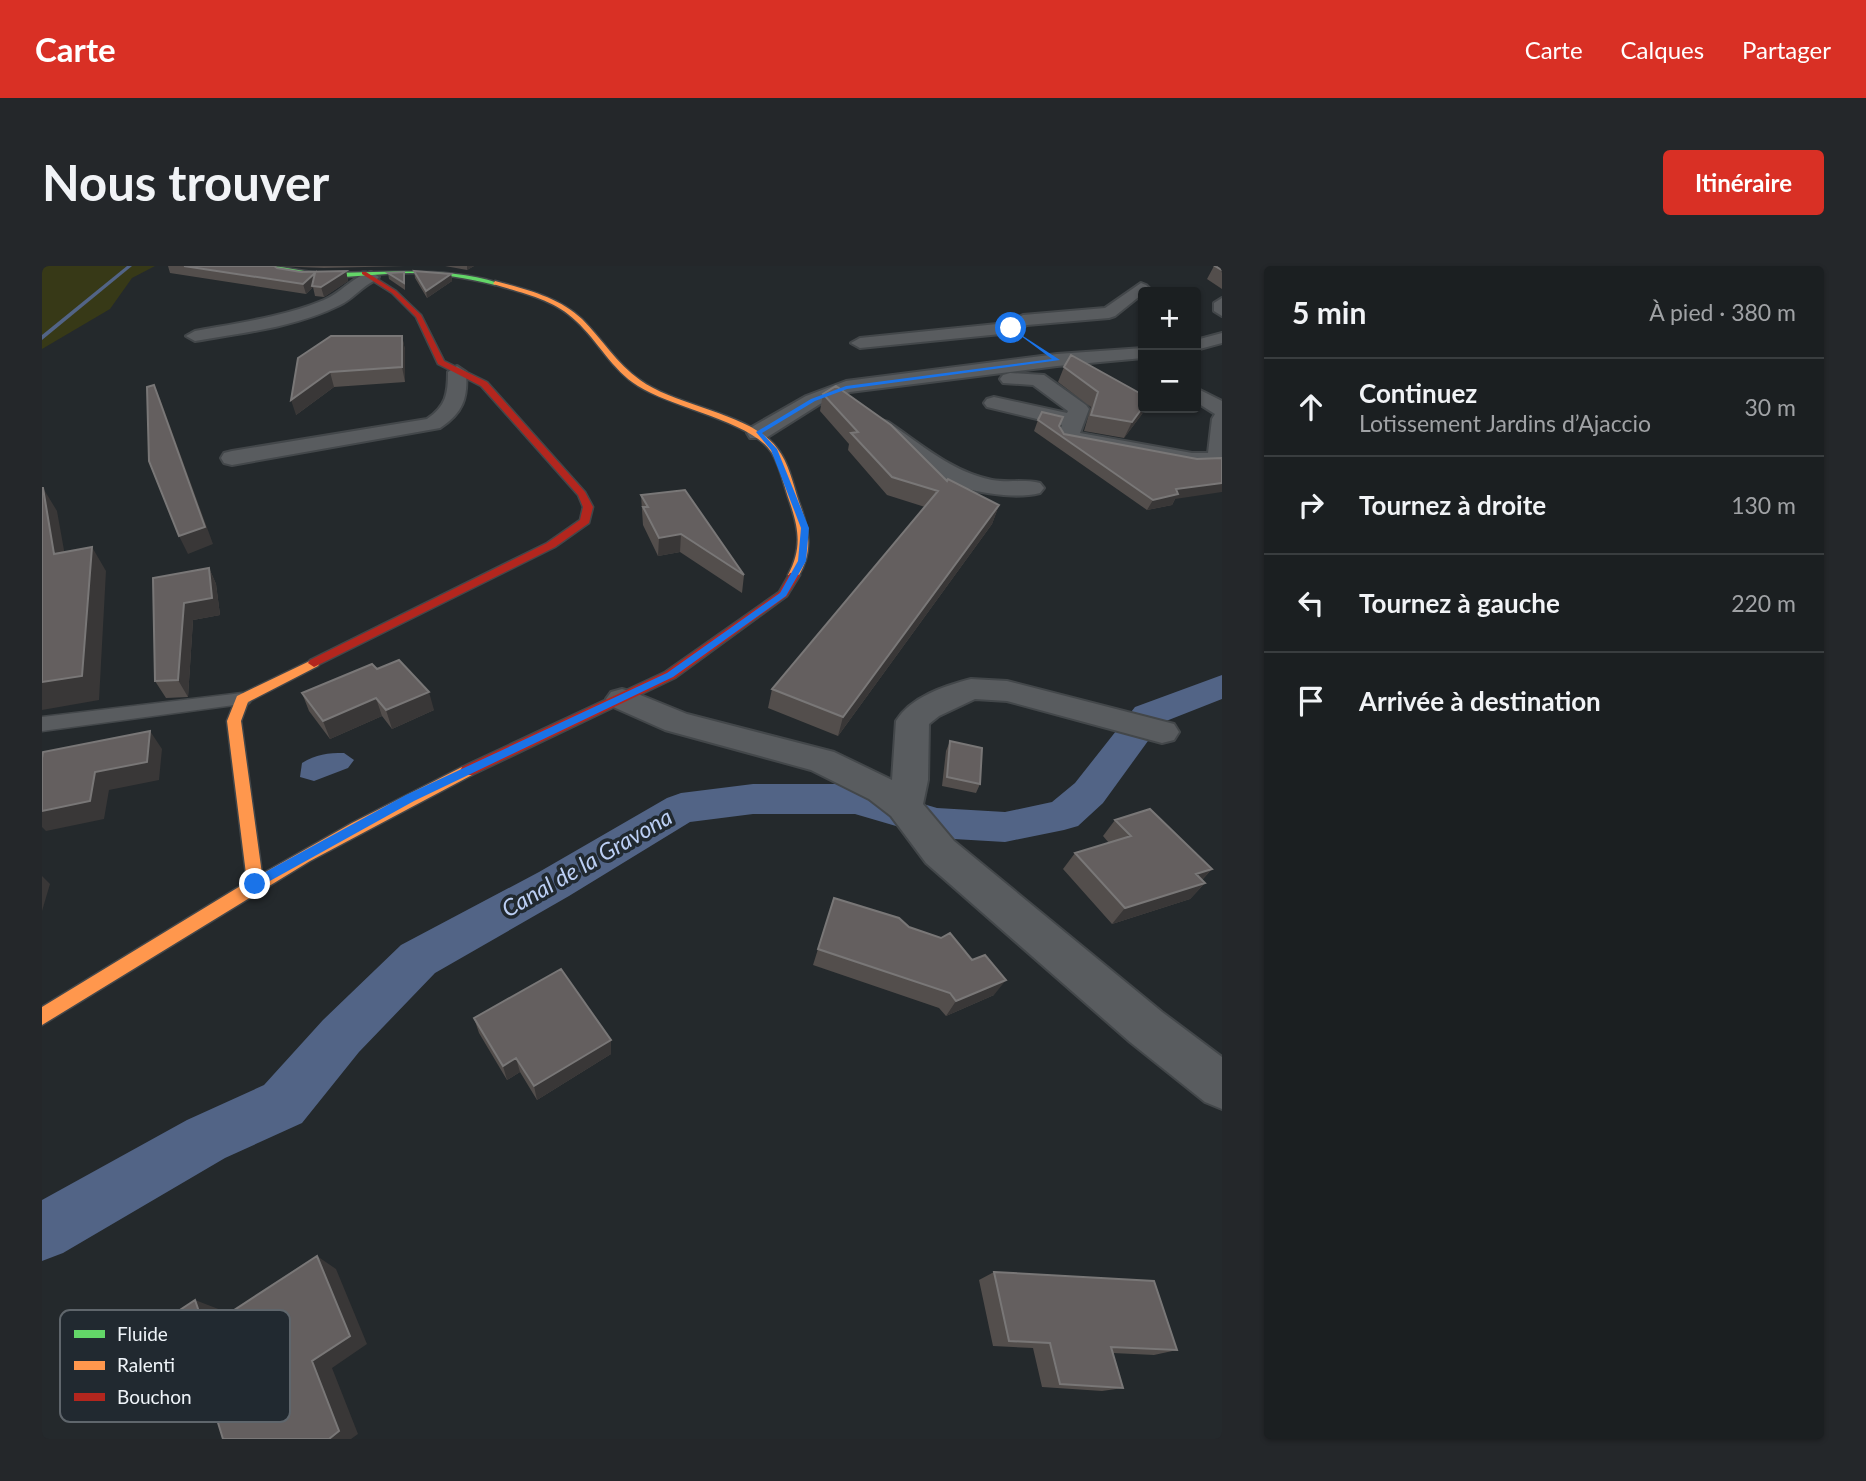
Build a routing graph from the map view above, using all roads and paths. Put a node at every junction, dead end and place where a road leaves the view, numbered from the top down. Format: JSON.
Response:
{"nodes":[{"id":1,"x":269,"y":266,"type":"edge"},
{"id":2,"x":367,"y":275,"type":"junction"},
{"id":3,"x":1138,"y":290,"type":"edge"},
{"id":4,"x":1222,"y":303,"type":"edge"},
{"id":5,"x":1222,"y":311,"type":"edge"},
{"id":6,"x":195,"y":336,"type":"dead end"},
{"id":7,"x":1023,"y":336,"type":"junction"},
{"id":8,"x":1222,"y":338,"type":"edge"},
{"id":9,"x":860,"y":343,"type":"dead end"},
{"id":10,"x":1201,"y":344,"type":"edge"},
{"id":11,"x":1138,"y":357,"type":"edge"},
{"id":12,"x":1057,"y":360,"type":"junction"},
{"id":13,"x":457,"y":372,"type":"junction"},
{"id":14,"x":1010,"y":379,"type":"dead end"},
{"id":15,"x":1201,"y":387,"type":"edge"},
{"id":16,"x":834,"y":391,"type":"junction"},
{"id":17,"x":994,"y":403,"type":"dead end"},
{"id":18,"x":1222,"y":410,"type":"edge"},
{"id":19,"x":1222,"y":419,"type":"edge"},
{"id":20,"x":1074,"y":421,"type":"junction"},
{"id":21,"x":758,"y":433,"type":"junction"},
{"id":22,"x":232,"y":458,"type":"dead end"},
{"id":23,"x":1032,"y":488,"type":"dead end"},
{"id":24,"x":242,"y":699,"type":"junction"},
{"id":25,"x":622,"y":699,"type":"junction"},
{"id":26,"x":42,"y":724,"type":"edge"},
{"id":27,"x":1162,"y":732,"type":"dead end"},
{"id":28,"x":904,"y":806,"type":"junction"},
{"id":29,"x":255,"y":884,"type":"junction"},
{"id":30,"x":42,"y":1017,"type":"edge"},
{"id":31,"x":1222,"y":1086,"type":"edge"}],
"edges":[{"from":1,"to":2,"type":"street"},
{"from":2,"to":6,"type":"street"},
{"from":2,"to":13,"type":"street"},
{"from":2,"to":21,"type":"street"},
{"from":3,"to":7,"type":"street"},
{"from":4,"to":5,"type":"street"},
{"from":7,"to":9,"type":"street"},
{"from":7,"to":12,"type":"street"},
{"from":8,"to":10,"type":"street"},
{"from":11,"to":12,"type":"street"},
{"from":12,"to":16,"type":"street"},
{"from":13,"to":22,"type":"street"},
{"from":13,"to":24,"type":"street"},
{"from":14,"to":20,"type":"street"},
{"from":15,"to":18,"type":"street"},
{"from":16,"to":21,"type":"street"},
{"from":16,"to":23,"type":"street"},
{"from":17,"to":20,"type":"street"},
{"from":19,"to":20,"type":"street"},
{"from":21,"to":25,"type":"street"},
{"from":24,"to":26,"type":"lane"},
{"from":24,"to":29,"type":"street"},
{"from":25,"to":28,"type":"street"},
{"from":25,"to":29,"type":"street"},
{"from":27,"to":28,"type":"street"},
{"from":28,"to":31,"type":"street"},
{"from":29,"to":30,"type":"street"}]}
